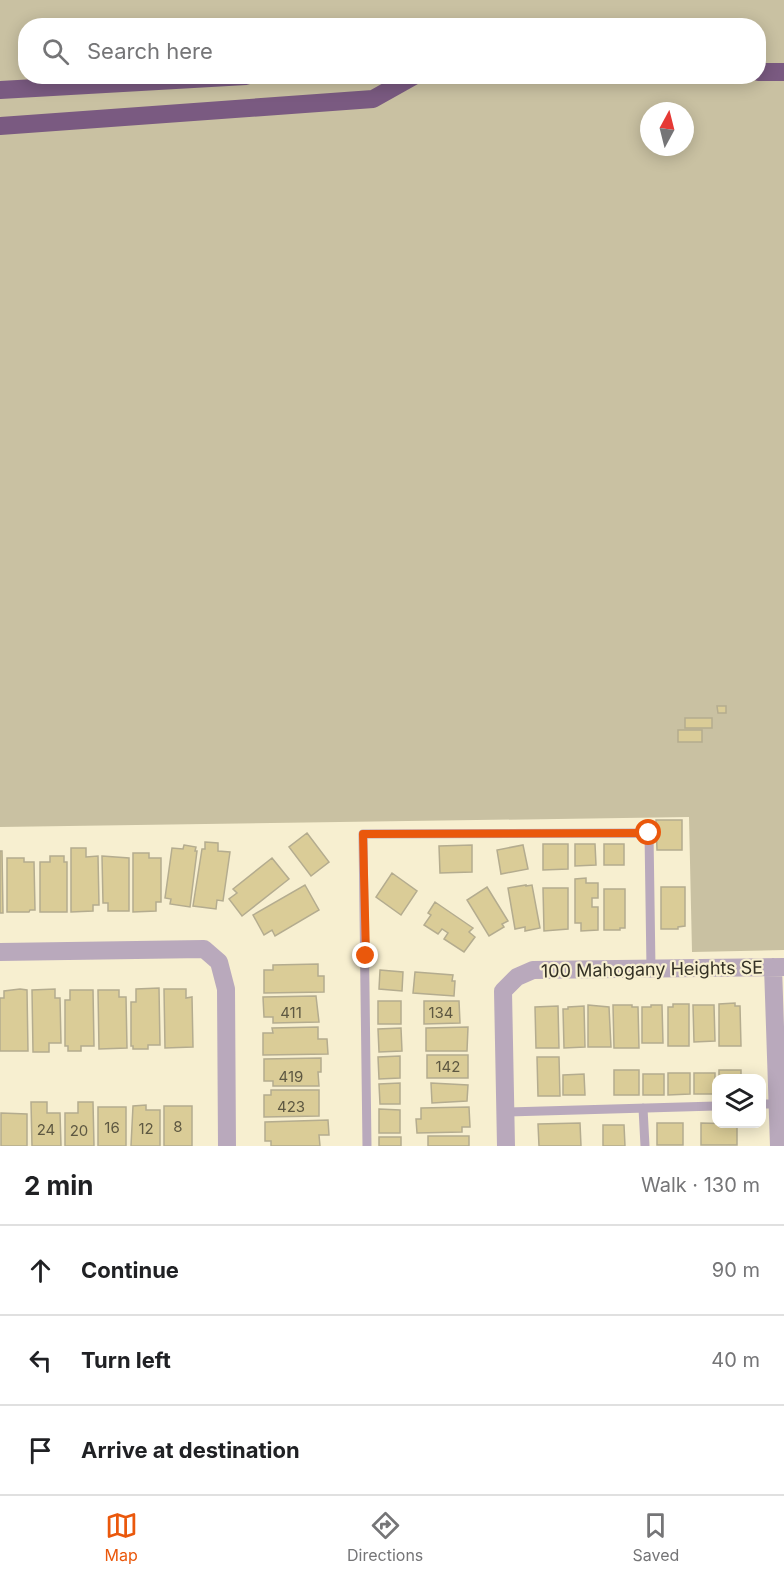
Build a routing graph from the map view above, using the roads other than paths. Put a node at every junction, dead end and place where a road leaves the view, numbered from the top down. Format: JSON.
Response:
{"nodes":[{"id":1,"x":766,"y":72,"type":"edge"},
{"id":2,"x":784,"y":72,"type":"edge"},
{"id":3,"x":105,"y":84,"type":"edge"},
{"id":4,"x":400,"y":84,"type":"edge"},
{"id":5,"x":0,"y":90,"type":"edge"},
{"id":6,"x":0,"y":126,"type":"edge"},
{"id":7,"x":0,"y":952,"type":"edge"},
{"id":8,"x":779,"y":967,"type":"edge"},
{"id":9,"x":651,"y":969,"type":"junction"},
{"id":10,"x":770,"y":1104,"type":"edge"},
{"id":11,"x":712,"y":1106,"type":"edge"},
{"id":12,"x":643,"y":1108,"type":"junction"},
{"id":13,"x":505,"y":1112,"type":"junction"},
{"id":14,"x":227,"y":1146,"type":"edge"},
{"id":15,"x":368,"y":1146,"type":"edge"},
{"id":16,"x":506,"y":1146,"type":"edge"},
{"id":17,"x":645,"y":1146,"type":"edge"},
{"id":18,"x":779,"y":1146,"type":"edge"}],
"edges":[{"from":1,"to":2,"type":"highway"},
{"from":3,"to":5,"type":"highway"},
{"from":4,"to":6,"type":"highway"},
{"from":7,"to":14,"type":"street"},
{"from":8,"to":9,"type":"street","name":"100 Mahogany Heights SE"},
{"from":8,"to":10,"type":"street"},
{"from":9,"to":13,"type":"street","name":"100 Mahogany Heights SE"},
{"from":9,"to":15,"type":"lane"},
{"from":10,"to":18,"type":"street"},
{"from":11,"to":12,"type":"lane"},
{"from":12,"to":13,"type":"lane"},
{"from":12,"to":17,"type":"lane"},
{"from":13,"to":16,"type":"street","name":"100 Mahogany Heights SE"}]}
